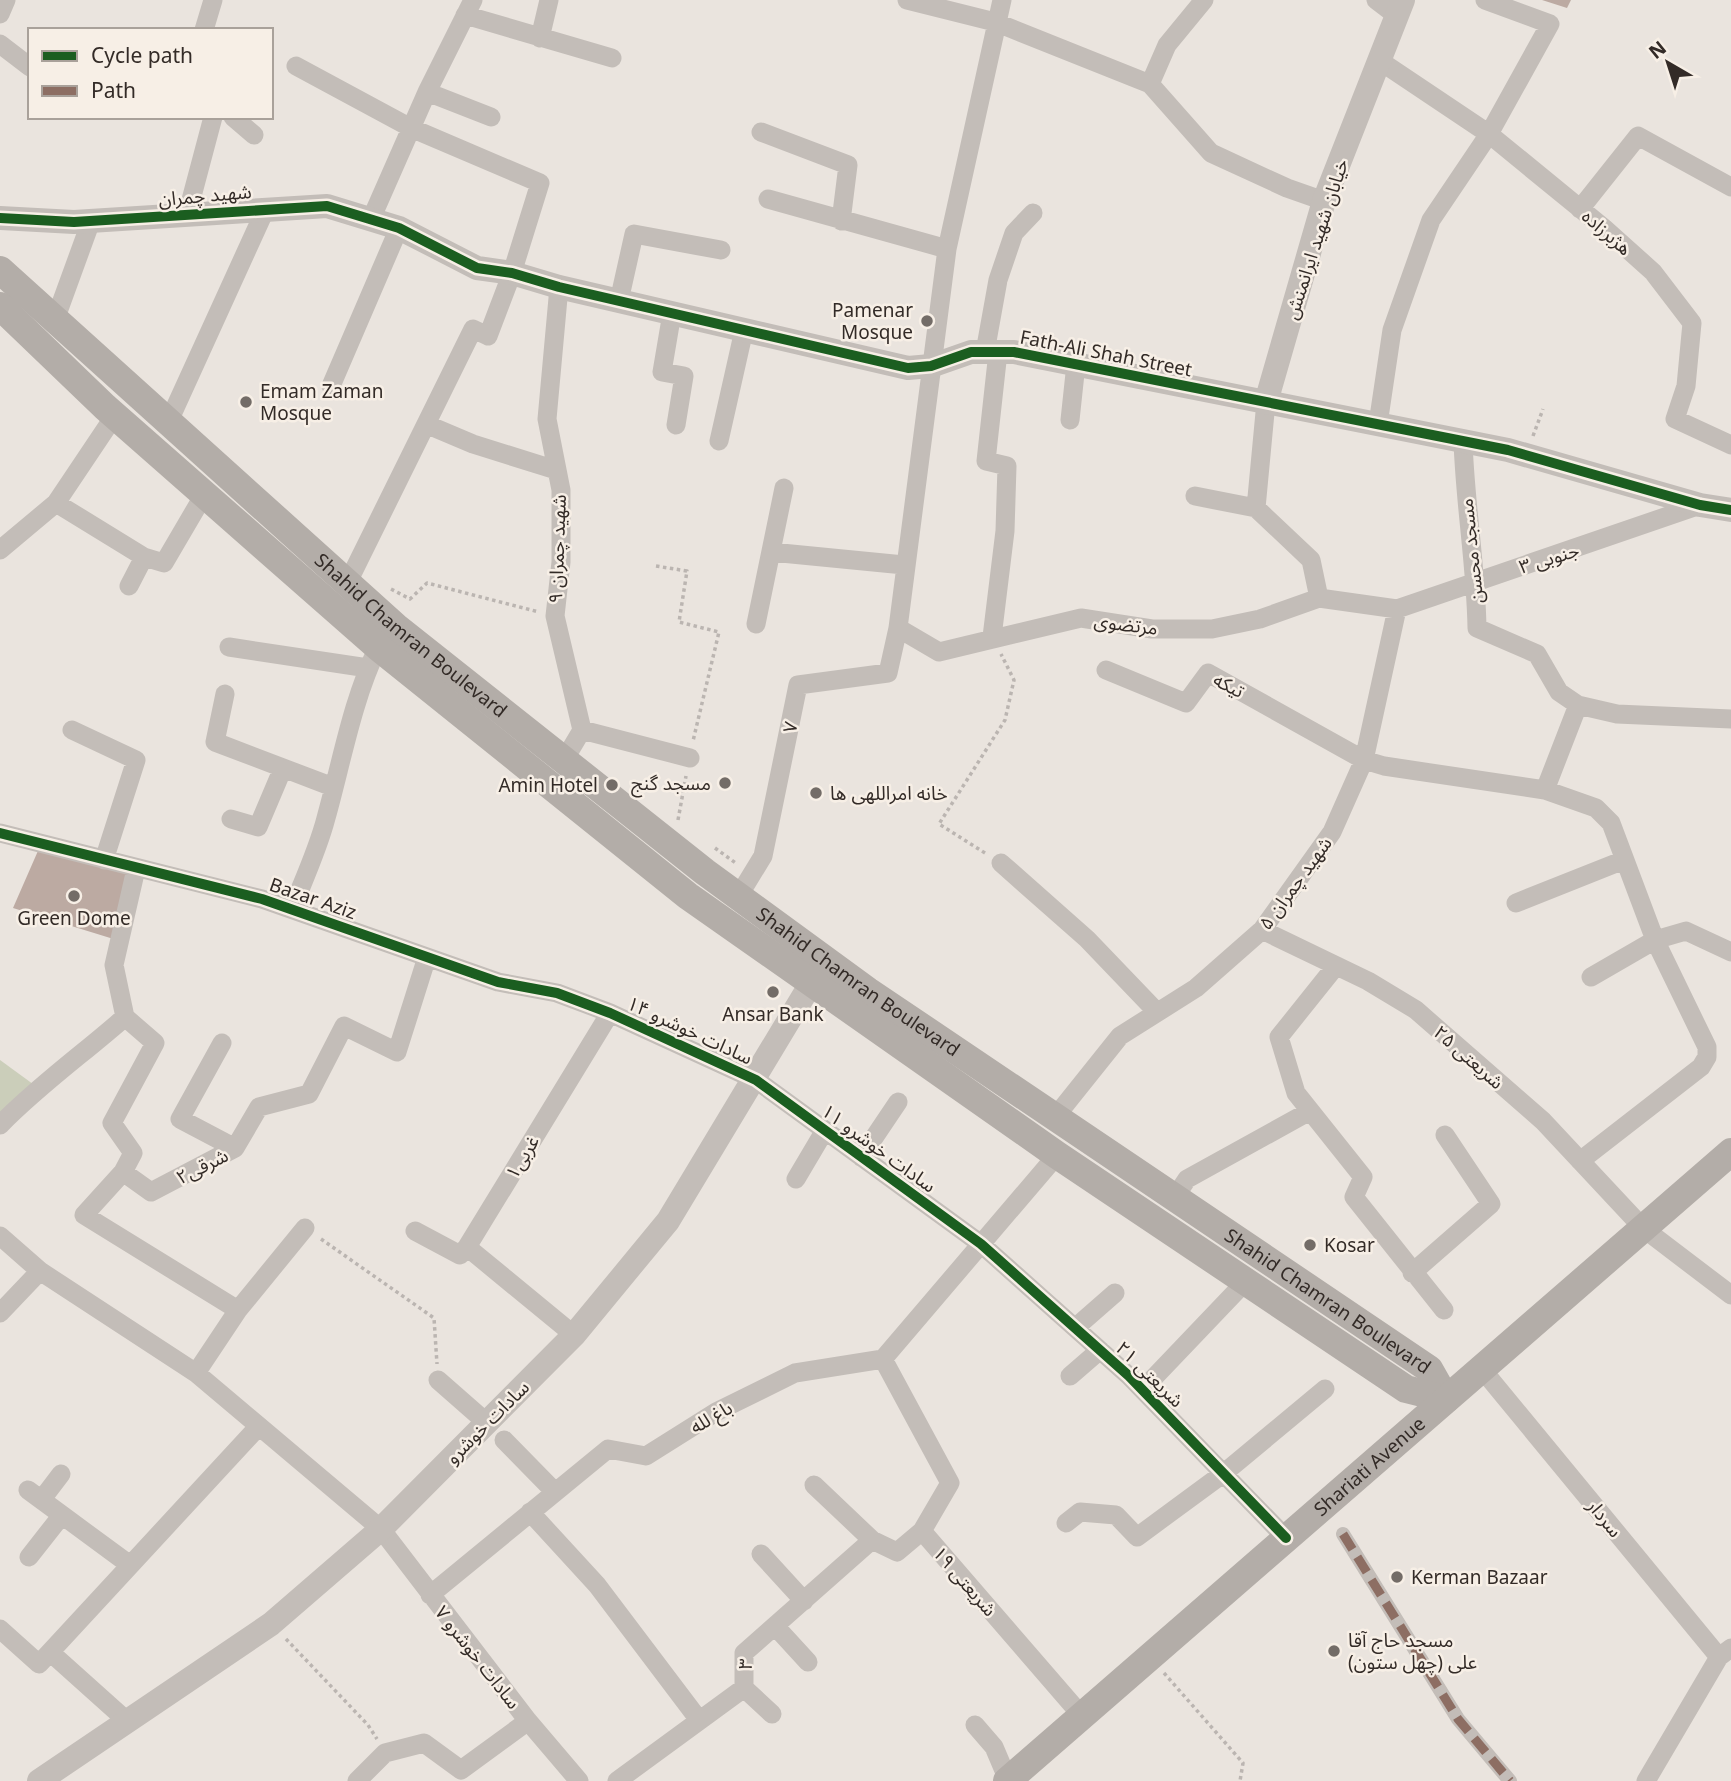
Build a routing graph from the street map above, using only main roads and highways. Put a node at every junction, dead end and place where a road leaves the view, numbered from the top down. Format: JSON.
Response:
{"nodes":[{"id":1,"x":0,"y":270,"type":"edge"},
{"id":2,"x":0,"y":306,"type":"edge"},
{"id":3,"x":381,"y":647,"type":"junction"},
{"id":4,"x":818,"y":972,"type":"junction"},
{"id":5,"x":1731,"y":1152,"type":"edge"},
{"id":6,"x":1250,"y":1248,"type":"junction"},
{"id":7,"x":1240,"y":1275,"type":"junction"},
{"id":8,"x":1446,"y":1399,"type":"junction"},
{"id":9,"x":1008,"y":1781,"type":"edge"}],
"edges":[{"from":1,"to":3,"type":"main road","name":"Shahid Chamran Boulevard"},
{"from":2,"to":3,"type":"main road","name":"Shahid Chamran Boulevard"},
{"from":3,"to":4,"type":"main road","name":"Shahid Chamran Boulevard"},
{"from":3,"to":4,"type":"main road","name":"Shahid Chamran Boulevard"},
{"from":4,"to":6,"type":"main road","name":"Shahid Chamran Boulevard"},
{"from":4,"to":7,"type":"main road","name":"Shahid Chamran Boulevard"},
{"from":5,"to":8,"type":"main road","name":"Shariati Avenue"},
{"from":6,"to":7,"type":"main road"},
{"from":6,"to":8,"type":"main road","name":"Shahid Chamran Boulevard"},
{"from":7,"to":8,"type":"main road","name":"Shahid Chamran Boulevard"},
{"from":8,"to":9,"type":"main road","name":"Shariati Avenue"}]}
